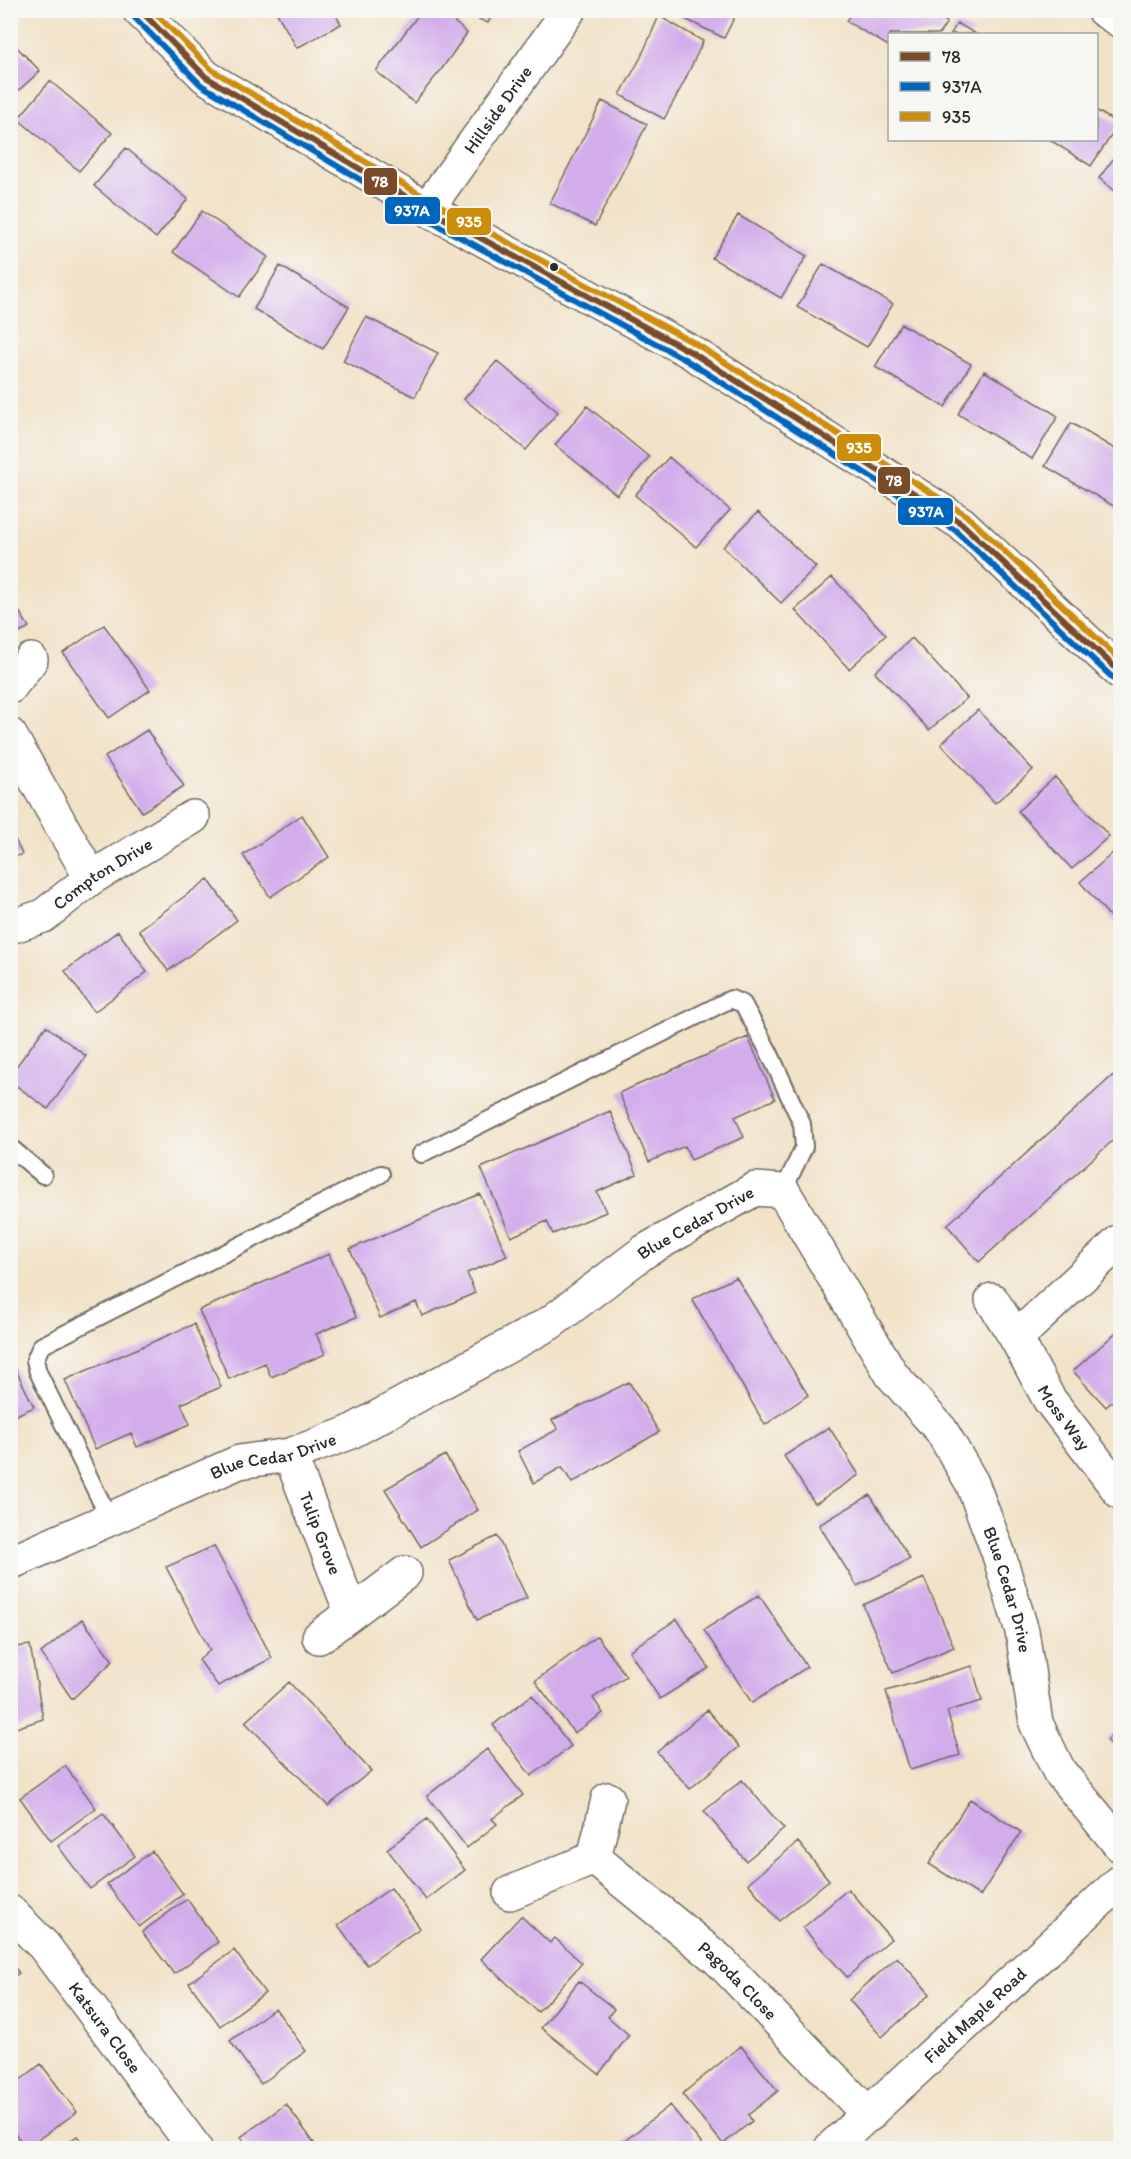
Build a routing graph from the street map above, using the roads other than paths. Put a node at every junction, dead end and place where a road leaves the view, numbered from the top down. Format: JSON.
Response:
{"nodes":[{"id":1,"x":139,"y":10,"type":"edge"},
{"id":2,"x":569,"y":10,"type":"edge"},
{"id":3,"x":1103,"y":10,"type":"edge"},
{"id":4,"x":1120,"y":21,"type":"edge"},
{"id":5,"x":426,"y":209,"type":"junction"},
{"id":6,"x":32,"y":660,"type":"dead end"},
{"id":7,"x":1120,"y":672,"type":"edge"},
{"id":8,"x":10,"y":687,"type":"edge"},
{"id":9,"x":10,"y":735,"type":"edge"},
{"id":10,"x":194,"y":817,"type":"dead end"},
{"id":11,"x":91,"y":878,"type":"junction"},
{"id":12,"x":10,"y":927,"type":"edge"},
{"id":13,"x":10,"y":1147,"type":"edge"},
{"id":14,"x":421,"y":1154,"type":"dead end"},
{"id":15,"x":381,"y":1174,"type":"dead end"},
{"id":16,"x":43,"y":1175,"type":"dead end"},
{"id":17,"x":783,"y":1191,"type":"junction"},
{"id":18,"x":1120,"y":1241,"type":"edge"},
{"id":19,"x":992,"y":1299,"type":"dead end"},
{"id":20,"x":1016,"y":1338,"type":"junction"},
{"id":21,"x":290,"y":1455,"type":"junction"},
{"id":22,"x":1120,"y":1492,"type":"edge"},
{"id":23,"x":110,"y":1520,"type":"junction"},
{"id":24,"x":10,"y":1563,"type":"edge"},
{"id":25,"x":405,"y":1573,"type":"dead end"},
{"id":26,"x":351,"y":1612,"type":"junction"},
{"id":27,"x":319,"y":1637,"type":"dead end"},
{"id":28,"x":608,"y":1799,"type":"dead end"},
{"id":29,"x":1120,"y":1845,"type":"edge"},
{"id":30,"x":594,"y":1858,"type":"junction"},
{"id":31,"x":1120,"y":1882,"type":"edge"},
{"id":32,"x":510,"y":1893,"type":"dead end"},
{"id":33,"x":10,"y":1912,"type":"edge"},
{"id":34,"x":869,"y":2115,"type":"junction"},
{"id":35,"x":195,"y":2148,"type":"edge"},
{"id":36,"x":831,"y":2148,"type":"edge"}],
"edges":[{"from":1,"to":5,"type":"street"},
{"from":2,"to":5,"type":"street","name":"Hillside Drive"},
{"from":3,"to":4,"type":"street"},
{"from":5,"to":7,"type":"street"},
{"from":6,"to":8,"type":"street"},
{"from":9,"to":11,"type":"street"},
{"from":10,"to":11,"type":"street","name":"Compton Drive"},
{"from":11,"to":12,"type":"street","name":"Compton Drive"},
{"from":13,"to":16,"type":"lane"},
{"from":14,"to":17,"type":"lane"},
{"from":15,"to":23,"type":"lane"},
{"from":17,"to":21,"type":"street","name":"Blue Cedar Drive"},
{"from":17,"to":29,"type":"street","name":"Blue Cedar Drive"},
{"from":18,"to":20,"type":"street"},
{"from":19,"to":20,"type":"street","name":"Moss Way"},
{"from":20,"to":22,"type":"street","name":"Moss Way"},
{"from":21,"to":23,"type":"street","name":"Blue Cedar Drive"},
{"from":21,"to":26,"type":"street","name":"Tulip Grove"},
{"from":23,"to":24,"type":"street","name":"Blue Cedar Drive"},
{"from":25,"to":26,"type":"street"},
{"from":26,"to":27,"type":"street"},
{"from":28,"to":30,"type":"street"},
{"from":30,"to":32,"type":"street"},
{"from":30,"to":34,"type":"street","name":"Pagoda Close"},
{"from":31,"to":34,"type":"street","name":"Field Maple Road"},
{"from":33,"to":35,"type":"street","name":"Katsura Close"},
{"from":34,"to":36,"type":"street","name":"Field Maple Road"}]}
